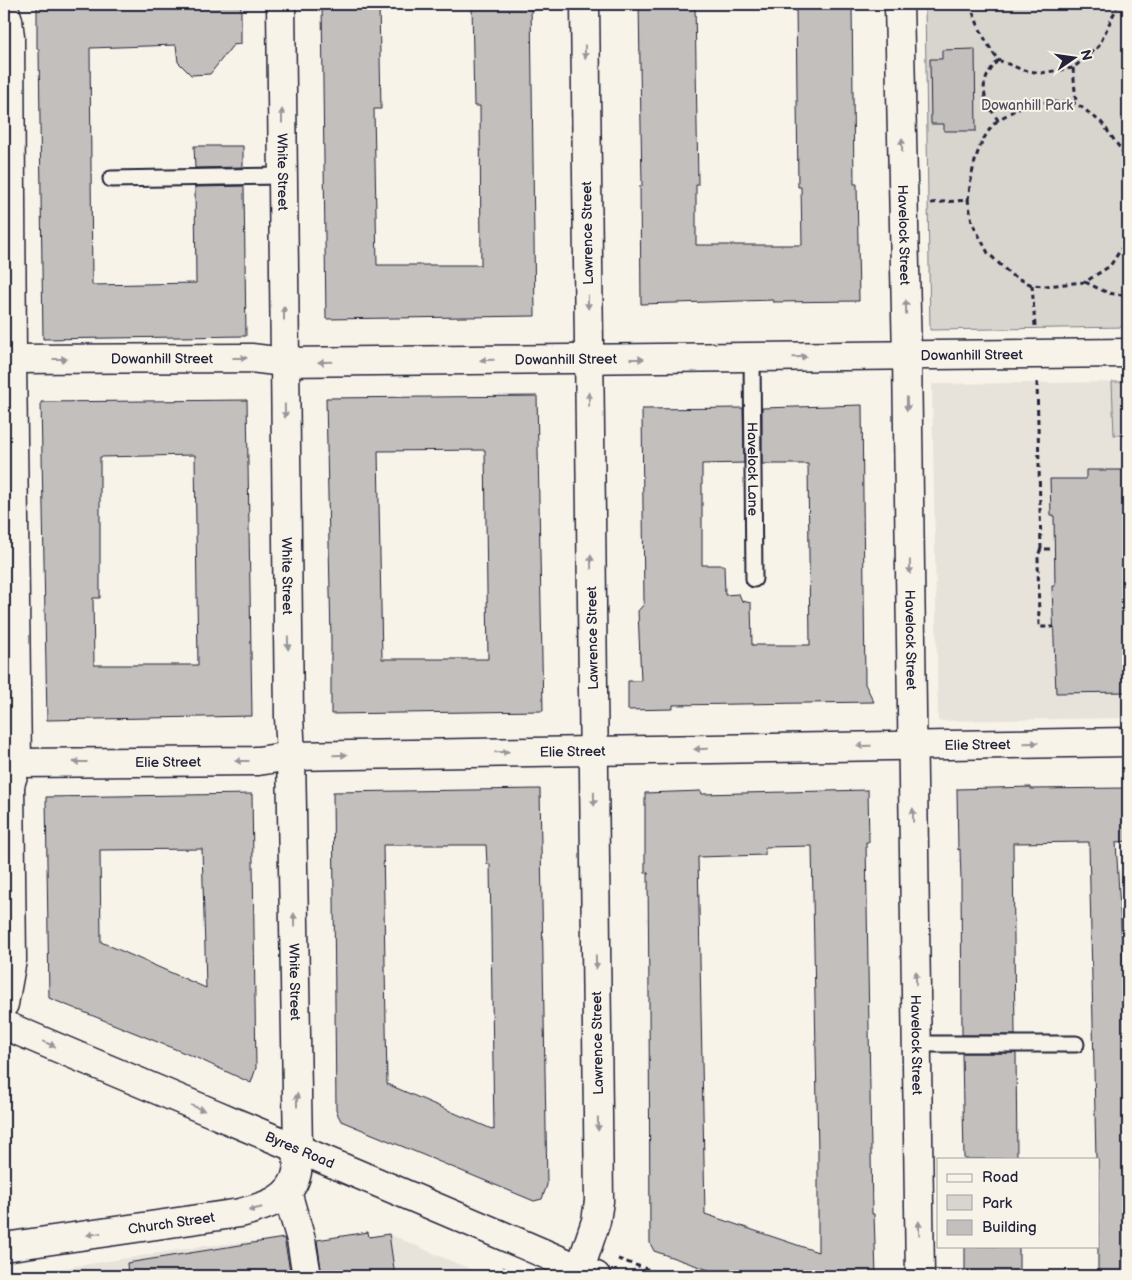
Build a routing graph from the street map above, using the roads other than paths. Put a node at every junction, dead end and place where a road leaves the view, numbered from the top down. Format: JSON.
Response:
{"nodes":[{"id":1,"x":281,"y":4,"type":"edge"},
{"id":2,"x":585,"y":4,"type":"edge"},
{"id":3,"x":899,"y":4,"type":"edge"},
{"id":4,"x":4,"y":8,"type":"edge"},
{"id":5,"x":6,"y":82,"type":"edge"},
{"id":6,"x":283,"y":176,"type":"junction"},
{"id":7,"x":111,"y":179,"type":"dead end"},
{"id":8,"x":1128,"y":353,"type":"edge"},
{"id":9,"x":907,"y":356,"type":"junction"},
{"id":10,"x":752,"y":358,"type":"junction"},
{"id":11,"x":8,"y":359,"type":"edge"},
{"id":12,"x":588,"y":359,"type":"junction"},
{"id":13,"x":284,"y":362,"type":"junction"},
{"id":14,"x":754,"y":579,"type":"dead end"},
{"id":15,"x":1128,"y":742,"type":"edge"},
{"id":16,"x":912,"y":745,"type":"junction"},
{"id":17,"x":594,"y":750,"type":"junction"},
{"id":18,"x":291,"y":756,"type":"junction"},
{"id":19,"x":17,"y":762,"type":"junction"},
{"id":20,"x":4,"y":1004,"type":"edge"},
{"id":21,"x":4,"y":1024,"type":"edge"},
{"id":22,"x":917,"y":1044,"type":"junction"},
{"id":23,"x":1076,"y":1044,"type":"dead end"},
{"id":24,"x":298,"y":1148,"type":"junction"},
{"id":25,"x":287,"y":1192,"type":"junction"},
{"id":26,"x":4,"y":1247,"type":"edge"},
{"id":27,"x":588,"y":1273,"type":"edge"},
{"id":28,"x":307,"y":1276,"type":"edge"},
{"id":29,"x":920,"y":1276,"type":"edge"}],
"edges":[{"from":6,"to":1,"type":"street","name":"White Street","one_way":true},
{"from":2,"to":12,"type":"street","name":"Lawrence Street","one_way":true},
{"from":9,"to":3,"type":"street","name":"Havelock Street","one_way":true},
{"from":4,"to":5,"type":"street"},
{"from":5,"to":11,"type":"street"},
{"from":6,"to":7,"type":"lane"},
{"from":13,"to":6,"type":"street","name":"White Street","one_way":true},
{"from":8,"to":9,"type":"street","name":"Dowanhill Street"},
{"from":10,"to":9,"type":"street","name":"Dowanhill Street","one_way":true},
{"from":9,"to":16,"type":"street","name":"Havelock Street","one_way":true},
{"from":12,"to":10,"type":"street","name":"Dowanhill Street","one_way":true},
{"from":10,"to":14,"type":"lane","name":"Havelock Lane"},
{"from":11,"to":13,"type":"street","name":"Dowanhill Street","one_way":true},
{"from":11,"to":19,"type":"street"},
{"from":12,"to":13,"type":"street","name":"Dowanhill Street","one_way":true},
{"from":17,"to":12,"type":"street","name":"Lawrence Street","one_way":true},
{"from":13,"to":18,"type":"street","name":"White Street","one_way":true},
{"from":16,"to":15,"type":"street","name":"Elie Street","one_way":true},
{"from":16,"to":17,"type":"street","name":"Elie Street","one_way":true},
{"from":22,"to":16,"type":"street","name":"Havelock Street","one_way":true},
{"from":18,"to":17,"type":"street","name":"Elie Street","one_way":true},
{"from":17,"to":27,"type":"street","name":"Lawrence Street","one_way":true},
{"from":18,"to":19,"type":"street","name":"Elie Street","one_way":true},
{"from":24,"to":18,"type":"street","name":"White Street","one_way":true},
{"from":19,"to":20,"type":"street"},
{"from":21,"to":24,"type":"street","name":"Byres Road","one_way":true},
{"from":22,"to":23,"type":"lane"},
{"from":29,"to":22,"type":"street","name":"Havelock Street","one_way":true},
{"from":24,"to":25,"type":"street"},
{"from":24,"to":27,"type":"street","name":"Byres Road"},
{"from":25,"to":26,"type":"street","name":"Church Street","one_way":true},
{"from":25,"to":28,"type":"street"}]}
